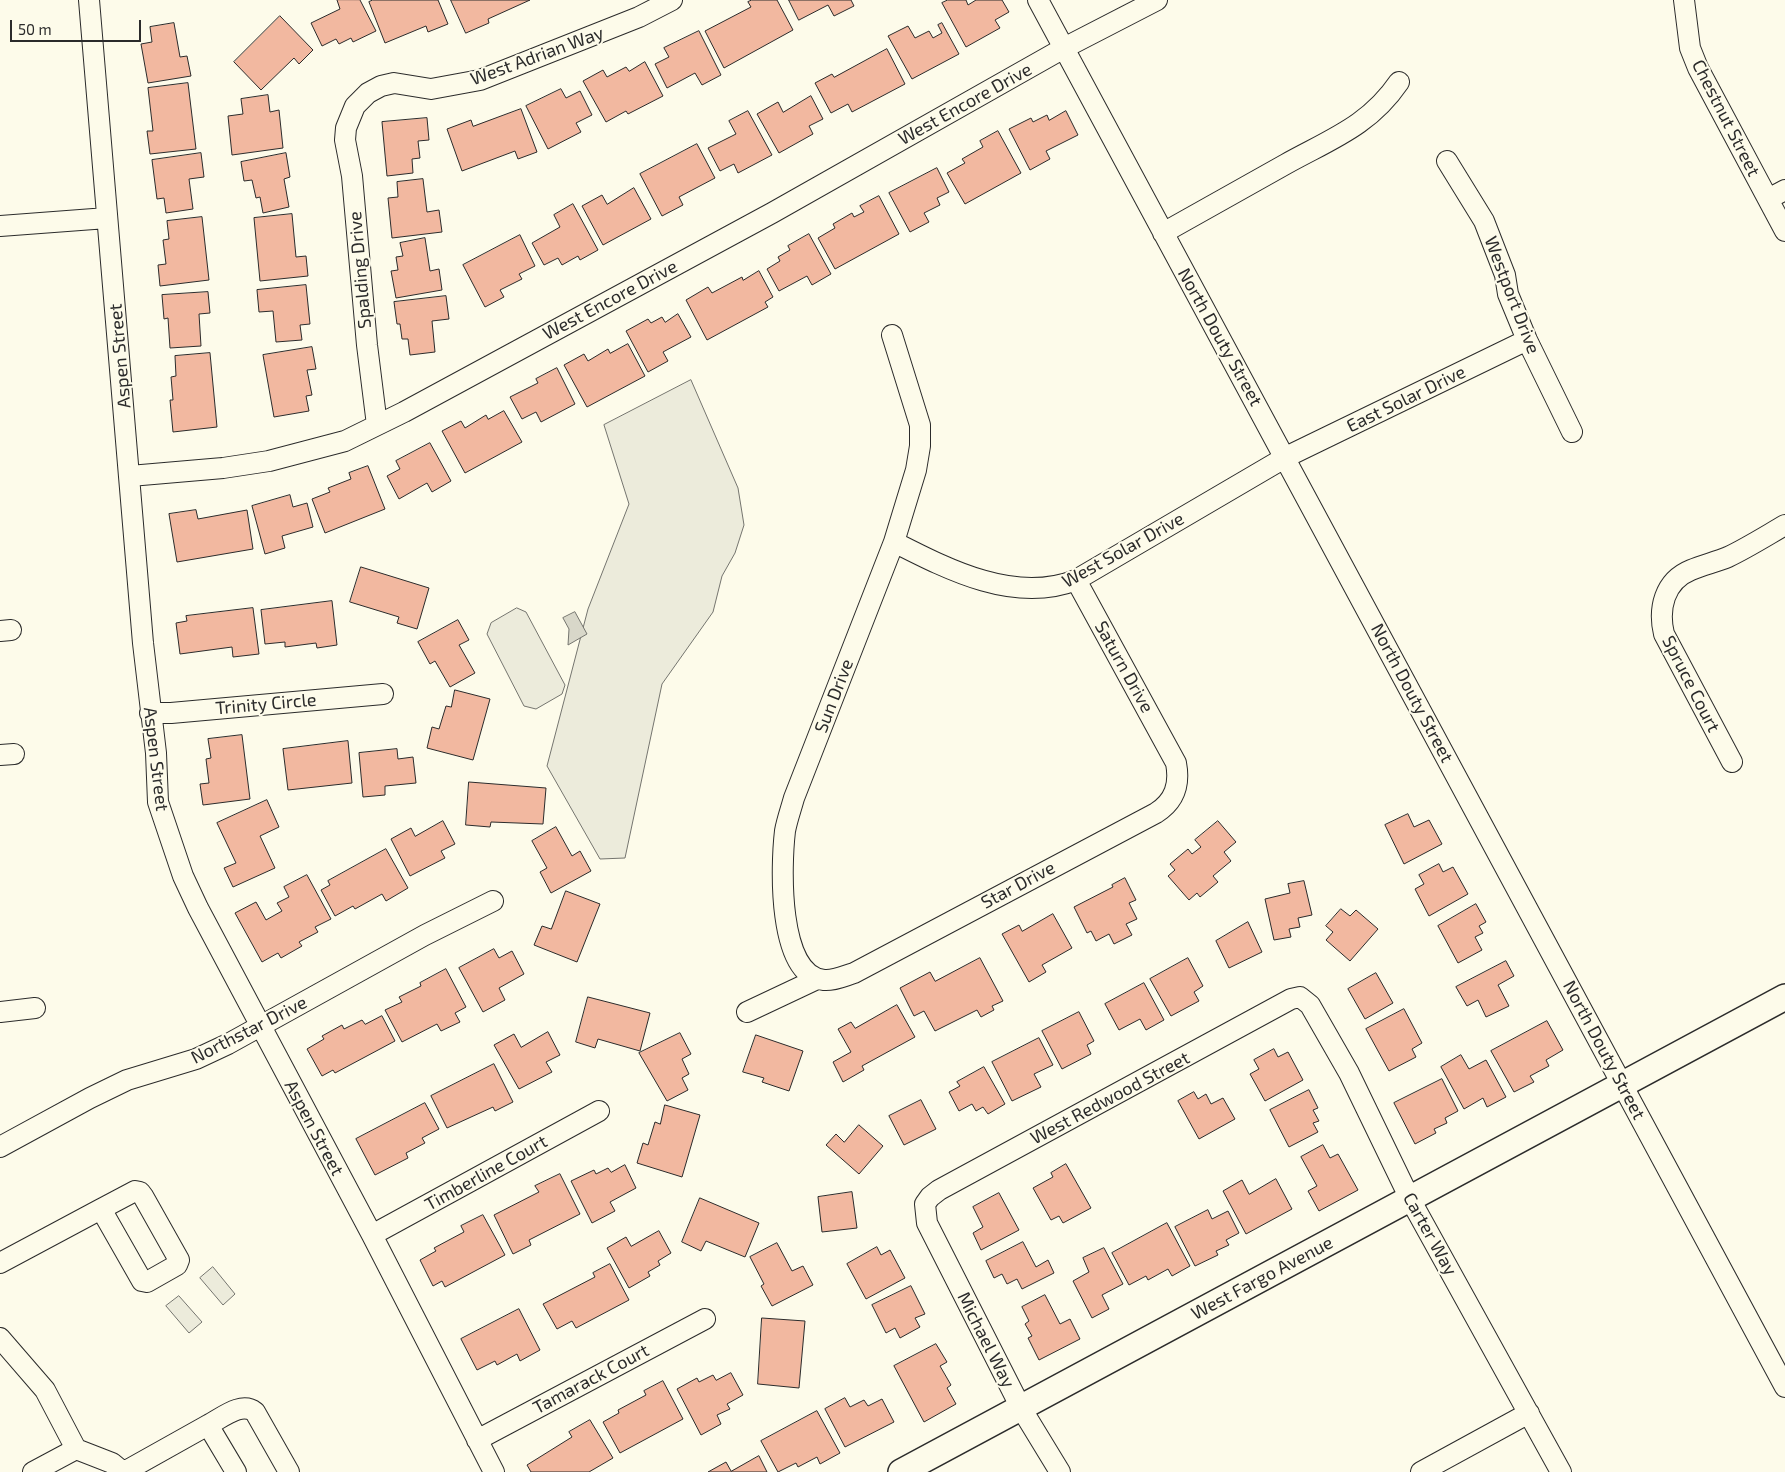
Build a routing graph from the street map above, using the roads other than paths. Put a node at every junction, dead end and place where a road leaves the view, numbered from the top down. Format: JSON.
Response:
{"nodes":[{"id":1,"x":89,"y":0,"type":"edge"},
{"id":2,"x":672,"y":0,"type":"edge"},
{"id":3,"x":1038,"y":0,"type":"edge"},
{"id":4,"x":1157,"y":0,"type":"edge"},
{"id":5,"x":1684,"y":0,"type":"edge"},
{"id":6,"x":1064,"y":48,"type":"junction"},
{"id":7,"x":1399,"y":82,"type":"dead end"},
{"id":8,"x":350,"y":115,"type":"joint"},
{"id":9,"x":1448,"y":161,"type":"dead end"},
{"id":10,"x":1776,"y":194,"type":"edge"},
{"id":11,"x":107,"y":218,"type":"junction"},
{"id":12,"x":0,"y":226,"type":"edge"},
{"id":13,"x":1785,"y":231,"type":"edge"},
{"id":14,"x":1163,"y":233,"type":"junction"},
{"id":15,"x":892,"y":335,"type":"dead end"},
{"id":16,"x":1527,"y":340,"type":"junction"},
{"id":17,"x":377,"y":425,"type":"junction"},
{"id":18,"x":1572,"y":432,"type":"dead end"},
{"id":19,"x":1286,"y":457,"type":"junction"},
{"id":20,"x":130,"y":476,"type":"junction"},
{"id":21,"x":1785,"y":526,"type":"edge"},
{"id":22,"x":894,"y":542,"type":"junction"},
{"id":23,"x":1076,"y":580,"type":"junction"},
{"id":24,"x":383,"y":694,"type":"dead end"},
{"id":25,"x":150,"y":713,"type":"junction"},
{"id":26,"x":1171,"y":754,"type":"joint"},
{"id":27,"x":1732,"y":762,"type":"dead end"},
{"id":28,"x":493,"y":901,"type":"dead end"},
{"id":29,"x":817,"y":978,"type":"junction"},
{"id":30,"x":1300,"y":997,"type":"joint"},
{"id":31,"x":1785,"y":997,"type":"edge"},
{"id":32,"x":36,"y":1008,"type":"dead end"},
{"id":33,"x":0,"y":1012,"type":"edge"},
{"id":34,"x":747,"y":1012,"type":"dead end"},
{"id":35,"x":260,"y":1027,"type":"junction"},
{"id":36,"x":1623,"y":1085,"type":"junction"},
{"id":37,"x":599,"y":1111,"type":"dead end"},
{"id":38,"x":0,"y":1148,"type":"edge"},
{"id":39,"x":1410,"y":1199,"type":"junction"},
{"id":40,"x":925,"y":1204,"type":"joint"},
{"id":41,"x":101,"y":1209,"type":"dead end"},
{"id":42,"x":372,"y":1235,"type":"junction"},
{"id":43,"x":0,"y":1262,"type":"edge"},
{"id":44,"x":705,"y":1319,"type":"dead end"},
{"id":45,"x":0,"y":1338,"type":"edge"},
{"id":46,"x":1785,"y":1387,"type":"edge"},
{"id":47,"x":1021,"y":1408,"type":"junction"},
{"id":48,"x":1529,"y":1413,"type":"junction"},
{"id":49,"x":208,"y":1425,"type":"junction"},
{"id":50,"x":477,"y":1440,"type":"junction"},
{"id":51,"x":76,"y":1449,"type":"junction"},
{"id":52,"x":33,"y":1472,"type":"edge"},
{"id":53,"x":123,"y":1472,"type":"edge"},
{"id":54,"x":236,"y":1472,"type":"edge"},
{"id":55,"x":289,"y":1472,"type":"edge"},
{"id":56,"x":494,"y":1472,"type":"edge"},
{"id":57,"x":901,"y":1472,"type":"edge"},
{"id":58,"x":1060,"y":1472,"type":"edge"},
{"id":59,"x":1421,"y":1472,"type":"edge"},
{"id":60,"x":1561,"y":1472,"type":"edge"}],
"edges":[{"from":1,"to":11,"type":"street","name":"Aspen Street"},
{"from":2,"to":8,"type":"street","name":"West Adrian Way"},
{"from":3,"to":6,"type":"street","name":"North Douty Street"},
{"from":4,"to":6,"type":"street","name":"West Encore Drive"},
{"from":5,"to":10,"type":"street","name":"Chestnut Street"},
{"from":6,"to":14,"type":"street","name":"North Douty Street"},
{"from":6,"to":17,"type":"street","name":"West Encore Drive"},
{"from":7,"to":14,"type":"street"},
{"from":8,"to":17,"type":"street","name":"Spalding Drive"},
{"from":9,"to":16,"type":"street","name":"Westport Drive"},
{"from":10,"to":13,"type":"street","name":"Chestnut Street"},
{"from":11,"to":12,"type":"street"},
{"from":11,"to":20,"type":"street","name":"Aspen Street"},
{"from":14,"to":19,"type":"street","name":"North Douty Street"},
{"from":15,"to":22,"type":"street","name":"Sun Drive"},
{"from":16,"to":18,"type":"street","name":"Westport Drive"},
{"from":16,"to":19,"type":"street","name":"East Solar Drive"},
{"from":17,"to":20,"type":"street","name":"West Encore Drive"},
{"from":19,"to":23,"type":"street","name":"West Solar Drive"},
{"from":19,"to":36,"type":"street","name":"North Douty Street"},
{"from":20,"to":25,"type":"street","name":"Aspen Street"},
{"from":21,"to":27,"type":"street","name":"Spruce Court"},
{"from":22,"to":23,"type":"street","name":"West Solar Drive"},
{"from":22,"to":29,"type":"street","name":"Sun Drive"},
{"from":23,"to":26,"type":"street","name":"Saturn Drive"},
{"from":24,"to":25,"type":"street","name":"Trinity Circle"},
{"from":25,"to":35,"type":"street","name":"Aspen Street"},
{"from":26,"to":29,"type":"street","name":"Star Drive"},
{"from":28,"to":35,"type":"street","name":"Northstar Drive"},
{"from":29,"to":34,"type":"street"},
{"from":30,"to":39,"type":"street","name":"Carter Way"},
{"from":30,"to":40,"type":"street","name":"West Redwood Street"},
{"from":31,"to":36,"type":"main road","name":"West Fargo Avenue"},
{"from":32,"to":33,"type":"street"},
{"from":35,"to":38,"type":"street","name":"Northstar Drive"},
{"from":35,"to":42,"type":"street","name":"Aspen Street"},
{"from":36,"to":39,"type":"main road","name":"West Fargo Avenue"},
{"from":36,"to":46,"type":"street","name":"North Douty Street"},
{"from":37,"to":42,"type":"street","name":"Timberline Court"},
{"from":39,"to":47,"type":"main road","name":"West Fargo Avenue"},
{"from":39,"to":48,"type":"street","name":"Carter Way"},
{"from":40,"to":47,"type":"street","name":"Michael Way"},
{"from":41,"to":43,"type":"street"},
{"from":42,"to":50,"type":"street","name":"Aspen Street"},
{"from":44,"to":50,"type":"street","name":"Tamarack Court"},
{"from":45,"to":51,"type":"street"},
{"from":47,"to":57,"type":"main road","name":"West Fargo Avenue"},
{"from":47,"to":58,"type":"street","name":"Michael Way"},
{"from":48,"to":59,"type":"street"},
{"from":48,"to":60,"type":"street","name":"Carter Way"},
{"from":49,"to":53,"type":"street"},
{"from":49,"to":54,"type":"street"},
{"from":49,"to":55,"type":"street"},
{"from":50,"to":56,"type":"street","name":"Aspen Street"},
{"from":51,"to":52,"type":"street"},
{"from":51,"to":53,"type":"street"}]}
